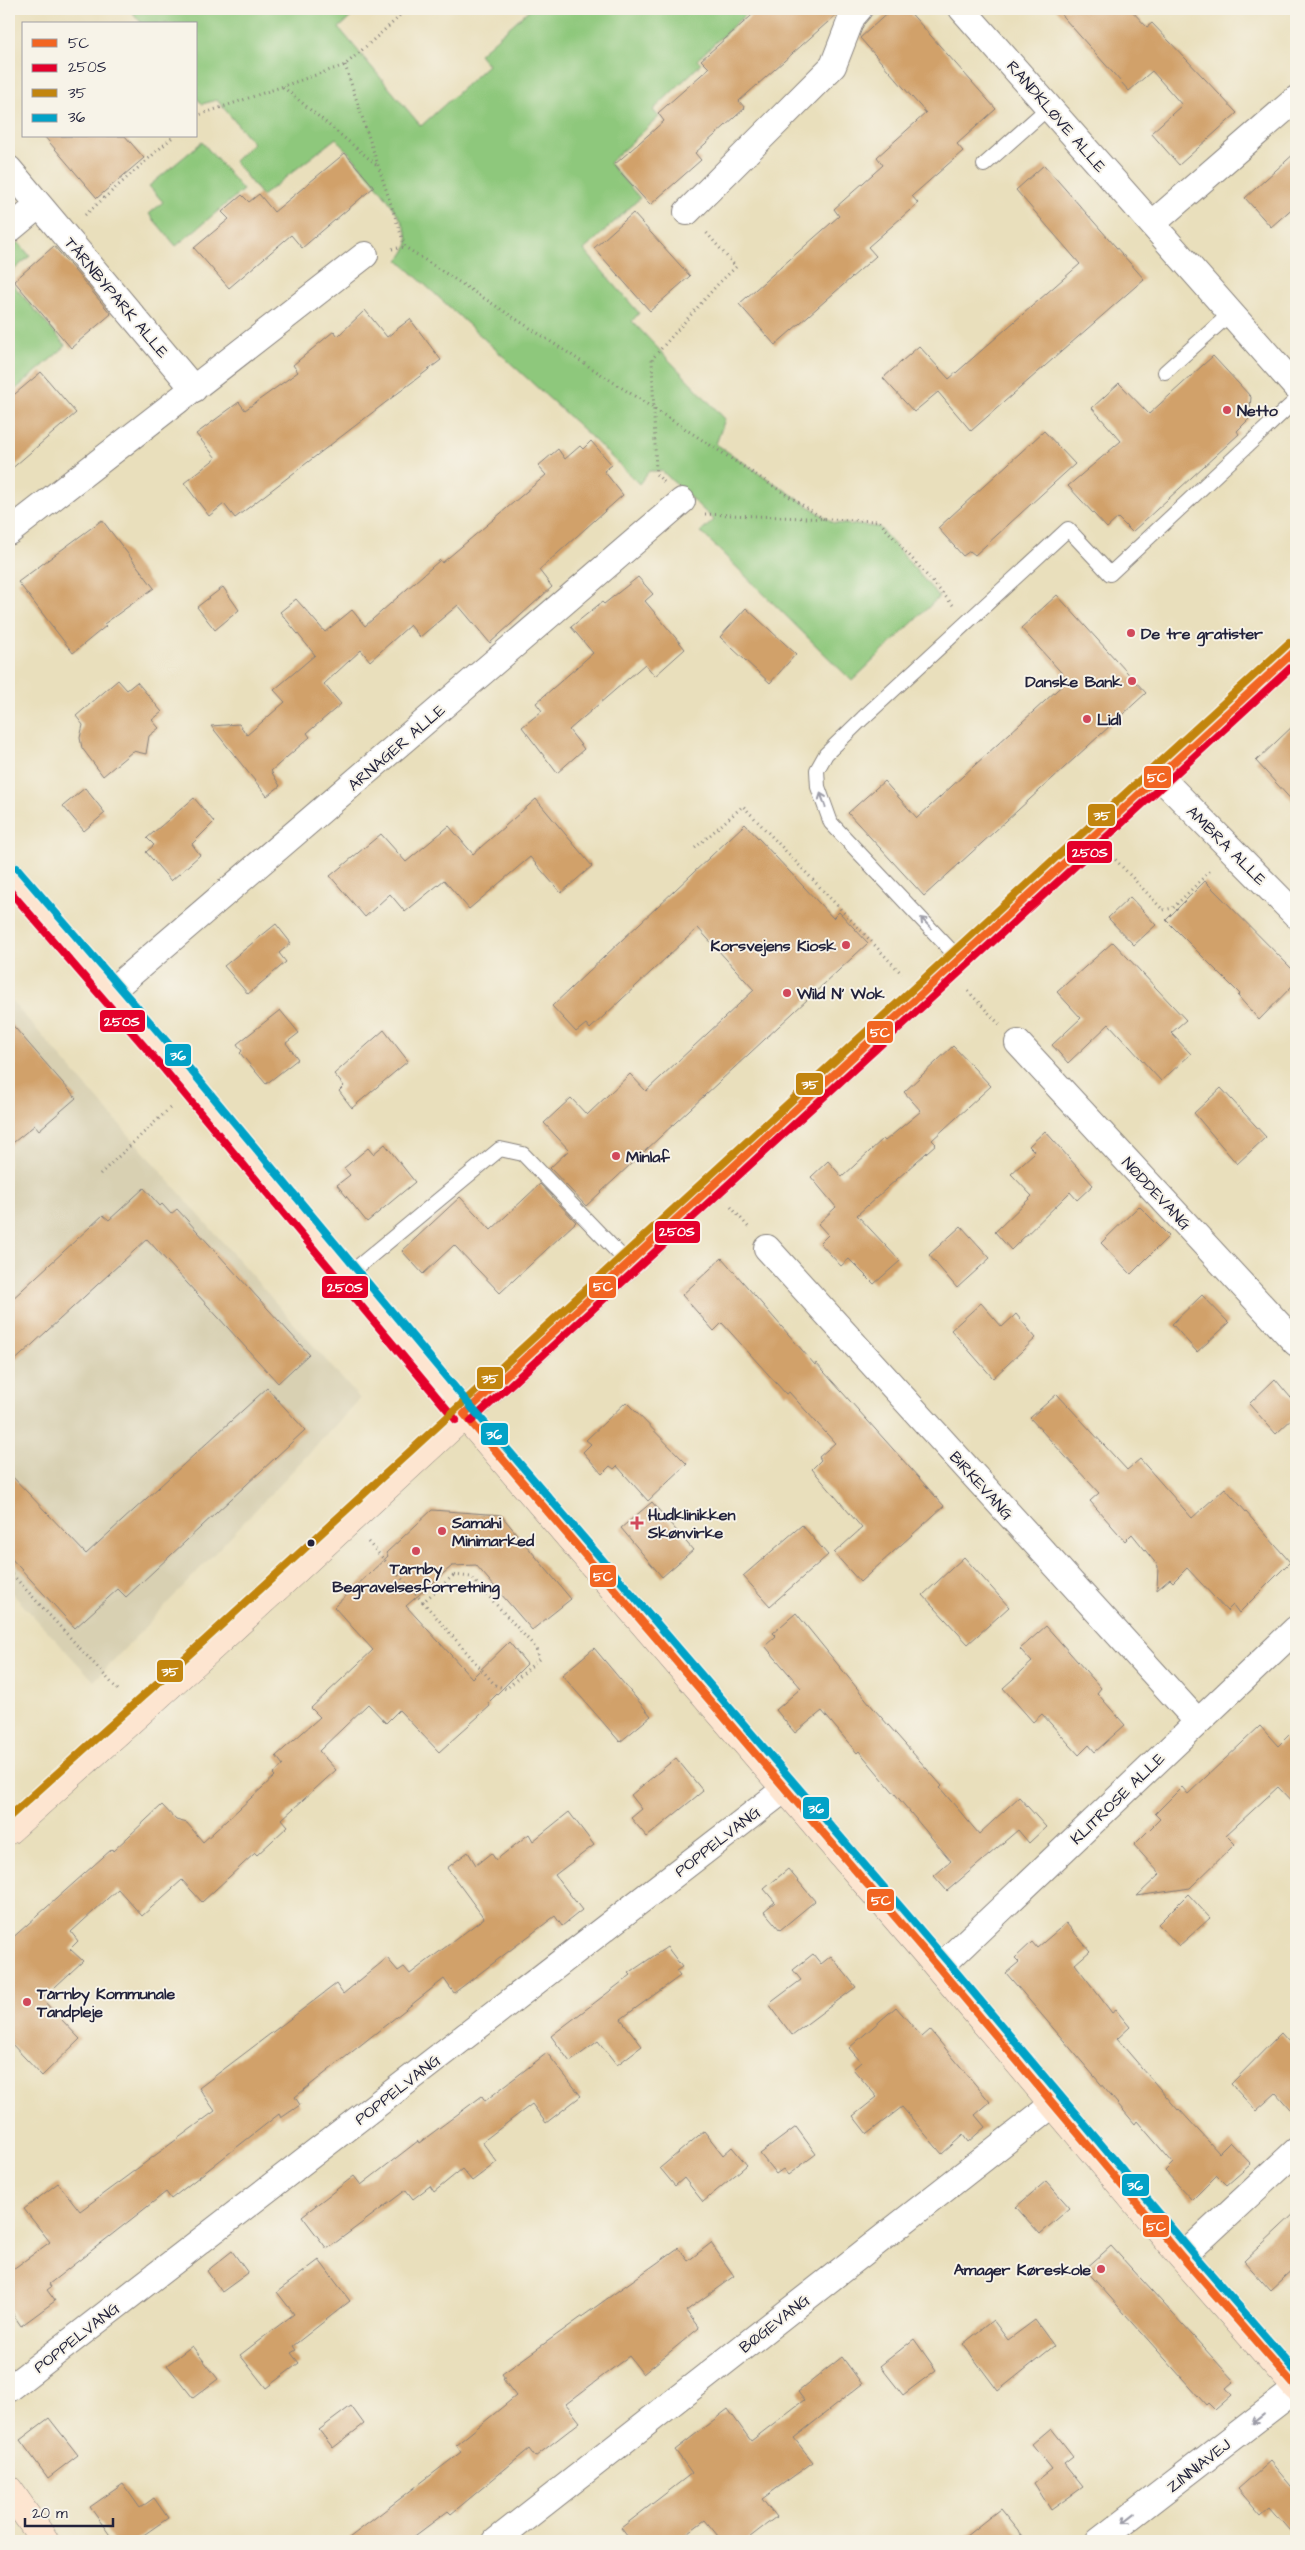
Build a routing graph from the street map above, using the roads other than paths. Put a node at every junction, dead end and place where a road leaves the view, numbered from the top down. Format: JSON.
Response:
{"nodes":[{"id":1,"x":859,"y":9,"type":"edge"},
{"id":2,"x":962,"y":9,"type":"edge"},
{"id":3,"x":1296,"y":98,"type":"edge"},
{"id":4,"x":1049,"y":107,"type":"junction"},
{"id":5,"x":984,"y":165,"type":"dead end"},
{"id":6,"x":9,"y":169,"type":"edge"},
{"id":7,"x":39,"y":205,"type":"junction"},
{"id":8,"x":687,"y":212,"type":"road end"},
{"id":9,"x":1152,"y":224,"type":"junction"},
{"id":10,"x":9,"y":230,"type":"edge"},
{"id":11,"x":365,"y":255,"type":"dead end"},
{"id":12,"x":1231,"y":313,"type":"junction"},
{"id":13,"x":1165,"y":372,"type":"dead end"},
{"id":14,"x":1296,"y":387,"type":"edge"},
{"id":15,"x":194,"y":389,"type":"junction"},
{"id":16,"x":1296,"y":400,"type":"edge"},
{"id":17,"x":682,"y":502,"type":"road end"},
{"id":18,"x":9,"y":532,"type":"edge"},
{"id":19,"x":1296,"y":650,"type":"edge"},
{"id":20,"x":1158,"y":775,"type":"junction"},
{"id":21,"x":9,"y":875,"type":"edge"},
{"id":22,"x":1296,"y":915,"type":"edge"},
{"id":23,"x":953,"y":964,"type":"junction"},
{"id":24,"x":110,"y":992,"type":"junction"},
{"id":25,"x":1018,"y":1043,"type":"road end"},
{"id":26,"x":767,"y":1248,"type":"road end"},
{"id":27,"x":628,"y":1263,"type":"junction"},
{"id":28,"x":348,"y":1275,"type":"junction"},
{"id":29,"x":1296,"y":1343,"type":"edge"},
{"id":30,"x":464,"y":1414,"type":"junction"},
{"id":31,"x":1296,"y":1629,"type":"edge"},
{"id":32,"x":1198,"y":1722,"type":"junction"},
{"id":33,"x":785,"y":1789,"type":"junction"},
{"id":34,"x":9,"y":1830,"type":"edge"},
{"id":35,"x":939,"y":1968,"type":"junction"},
{"id":36,"x":1052,"y":2105,"type":"junction"},
{"id":37,"x":1296,"y":2151,"type":"edge"},
{"id":38,"x":1182,"y":2257,"type":"junction"},
{"id":39,"x":1296,"y":2388,"type":"edge"},
{"id":40,"x":9,"y":2389,"type":"edge"},
{"id":41,"x":9,"y":2490,"type":"edge"},
{"id":42,"x":45,"y":2541,"type":"edge"},
{"id":43,"x":496,"y":2541,"type":"edge"},
{"id":44,"x":1099,"y":2541,"type":"edge"}],
"edges":[{"from":1,"to":8,"type":"street"},
{"from":2,"to":4,"type":"street","name":"RANDKLØVE ALLE"},
{"from":3,"to":9,"type":"street"},
{"from":4,"to":5,"type":"lane"},
{"from":4,"to":9,"type":"street","name":"RANDKLØVE ALLE"},
{"from":6,"to":7,"type":"street","name":"TÅRNBYPARK ALLE"},
{"from":7,"to":10,"type":"street"},
{"from":7,"to":15,"type":"street","name":"TÅRNBYPARK ALLE"},
{"from":9,"to":12,"type":"street","name":"RANDKLØVE ALLE"},
{"from":11,"to":15,"type":"street"},
{"from":12,"to":13,"type":"lane"},
{"from":12,"to":14,"type":"street","name":"RANDKLØVE ALLE"},
{"from":15,"to":18,"type":"street"},
{"from":23,"to":16,"type":"lane","one_way":true},
{"from":17,"to":24,"type":"street","name":"ARNAGER ALLE"},
{"from":19,"to":20,"type":"street"},
{"from":20,"to":22,"type":"street","name":"AMBRA ALLE"},
{"from":20,"to":23,"type":"street"},
{"from":21,"to":24,"type":"street"},
{"from":23,"to":27,"type":"street"},
{"from":24,"to":28,"type":"street"},
{"from":25,"to":29,"type":"street","name":"NØDDEVANG"},
{"from":26,"to":32,"type":"street","name":"BIRKEVANG"},
{"from":27,"to":28,"type":"lane"},
{"from":27,"to":30,"type":"street"},
{"from":28,"to":30,"type":"street"},
{"from":30,"to":33,"type":"street"},
{"from":30,"to":34,"type":"street"},
{"from":31,"to":32,"type":"street","name":"KLITROSE ALLE"},
{"from":32,"to":35,"type":"street","name":"KLITROSE ALLE"},
{"from":33,"to":35,"type":"street"},
{"from":33,"to":40,"type":"street","name":"POPPELVANG"},
{"from":35,"to":36,"type":"street"},
{"from":36,"to":38,"type":"street"},
{"from":36,"to":43,"type":"street","name":"BØGEVANG"},
{"from":37,"to":38,"type":"street"},
{"from":38,"to":39,"type":"street"},
{"from":39,"to":44,"type":"street","name":"ZINNIAVEJ","one_way":true},
{"from":41,"to":42,"type":"street"}]}
